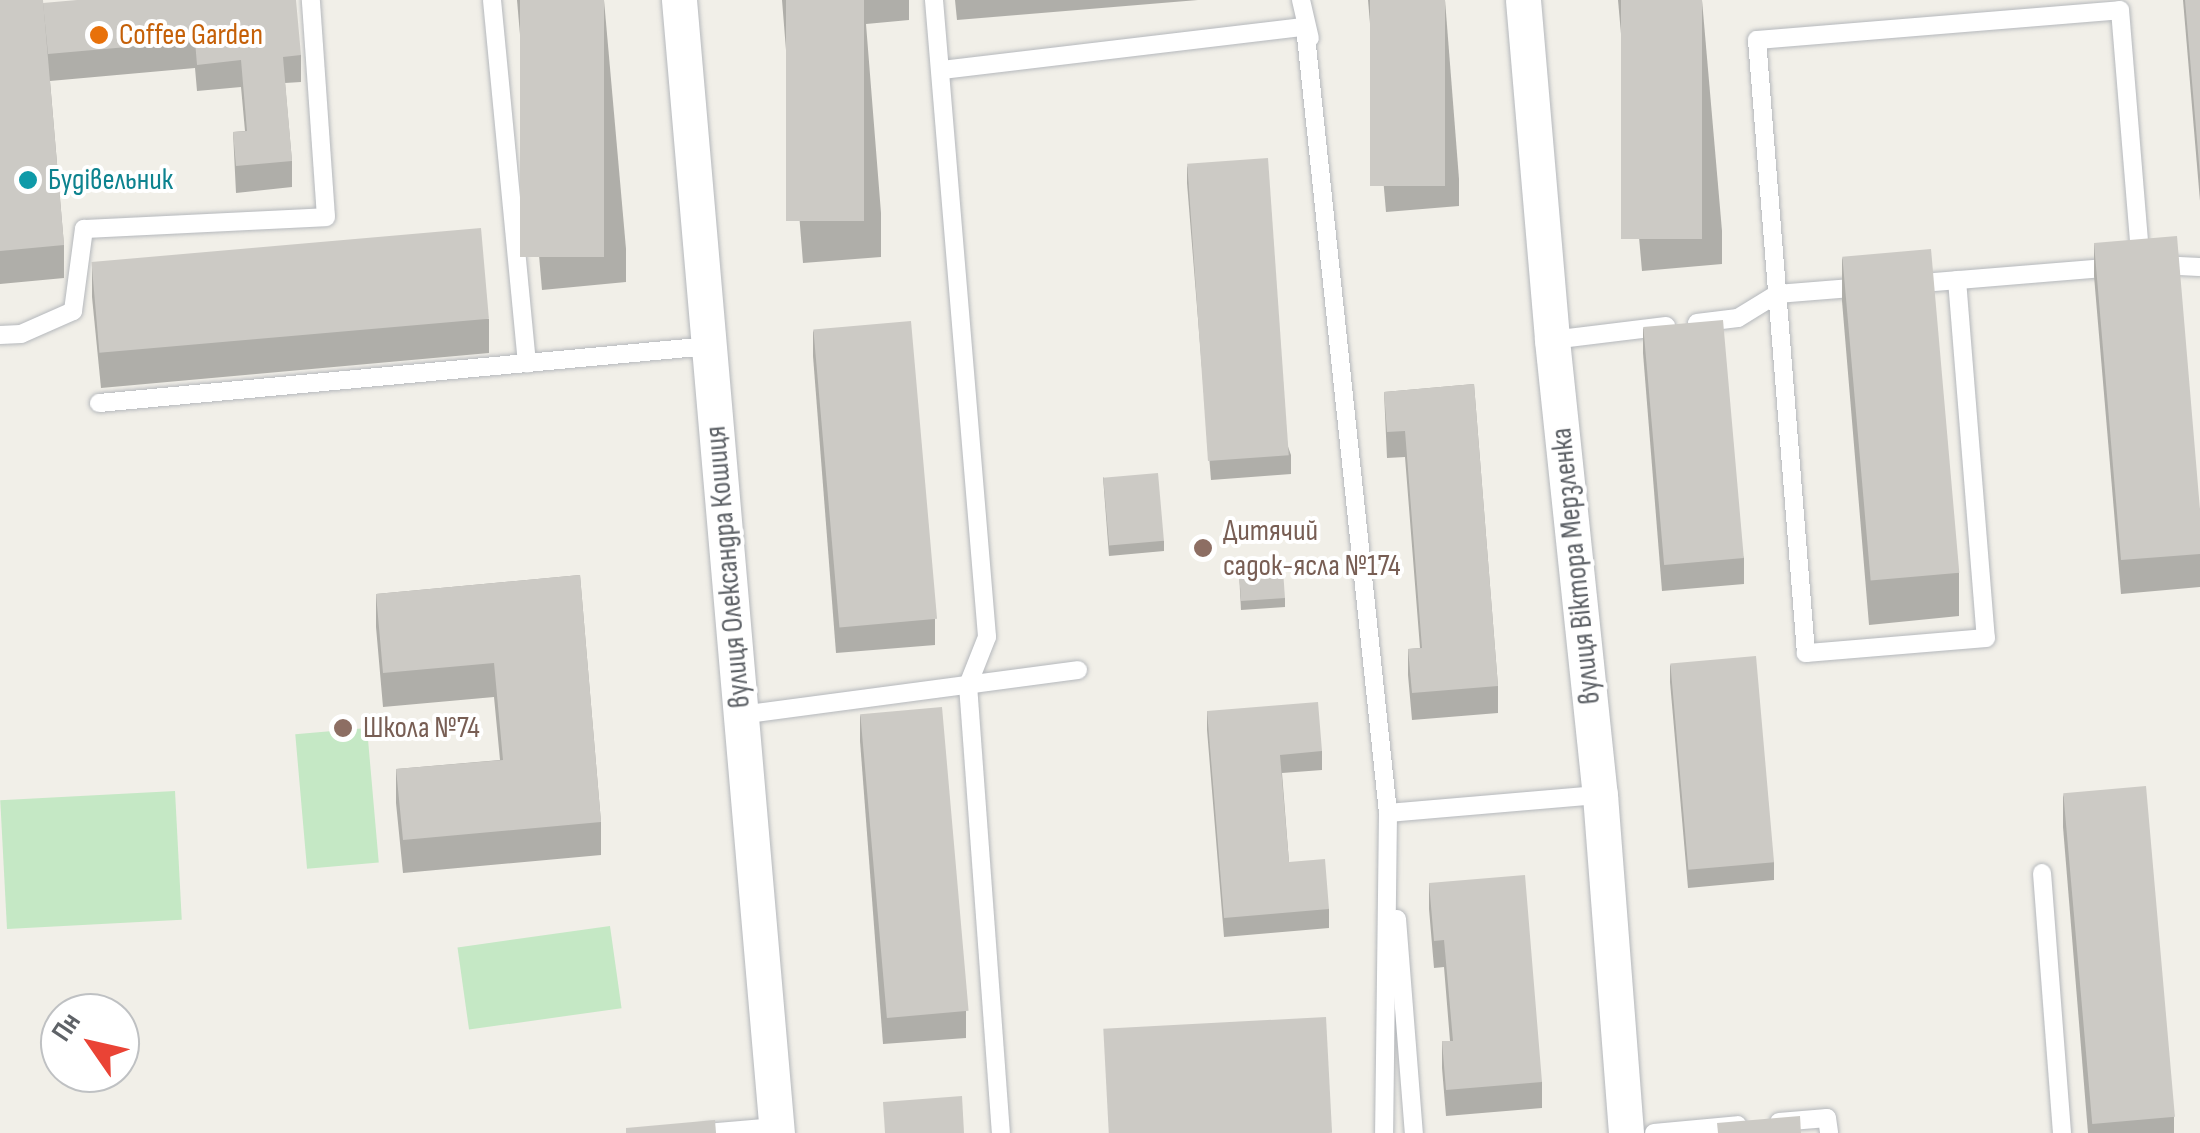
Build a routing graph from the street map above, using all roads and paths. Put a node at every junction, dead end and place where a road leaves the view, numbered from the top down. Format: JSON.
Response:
{"nodes":[{"id":1,"x":311,"y":0,"type":"edge"},
{"id":2,"x":492,"y":0,"type":"edge"},
{"id":3,"x":679,"y":0,"type":"edge"},
{"id":4,"x":934,"y":0,"type":"edge"},
{"id":5,"x":1301,"y":0,"type":"edge"},
{"id":6,"x":1523,"y":0,"type":"edge"},
{"id":7,"x":1305,"y":27,"type":"junction"},
{"id":8,"x":942,"y":70,"type":"junction"},
{"id":9,"x":2141,"y":265,"type":"junction"},
{"id":10,"x":2200,"y":266,"type":"edge"},
{"id":11,"x":1957,"y":280,"type":"junction"},
{"id":12,"x":1777,"y":294,"type":"junction"},
{"id":13,"x":0,"y":335,"type":"edge"},
{"id":14,"x":1552,"y":340,"type":"junction"},
{"id":15,"x":709,"y":346,"type":"junction"},
{"id":16,"x":527,"y":363,"type":"junction"},
{"id":17,"x":98,"y":403,"type":"dead end"},
{"id":18,"x":1078,"y":670,"type":"dead end"},
{"id":19,"x":968,"y":684,"type":"junction"},
{"id":20,"x":741,"y":715,"type":"junction"},
{"id":21,"x":1600,"y":795,"type":"junction"},
{"id":22,"x":1388,"y":814,"type":"junction"},
{"id":23,"x":2042,"y":873,"type":"dead end"},
{"id":24,"x":776,"y":1130,"type":"edge"},
{"id":25,"x":706,"y":1133,"type":"edge"},
{"id":26,"x":1000,"y":1133,"type":"edge"},
{"id":27,"x":1384,"y":1133,"type":"edge"},
{"id":28,"x":1414,"y":1133,"type":"edge"},
{"id":29,"x":1626,"y":1133,"type":"edge"},
{"id":30,"x":1654,"y":1133,"type":"edge"},
{"id":31,"x":1829,"y":1133,"type":"edge"},
{"id":32,"x":2062,"y":1133,"type":"edge"}],
"edges":[{"from":1,"to":13,"type":"lane"},
{"from":2,"to":16,"type":"lane"},
{"from":3,"to":15,"type":"street","name":"вулиця Олександра Кошиця"},
{"from":4,"to":8,"type":"lane"},
{"from":5,"to":7,"type":"lane"},
{"from":6,"to":14,"type":"street","name":"вулиця Віктора Мерзленка"},
{"from":7,"to":8,"type":"lane"},
{"from":7,"to":22,"type":"lane"},
{"from":8,"to":19,"type":"lane"},
{"from":9,"to":10,"type":"lane"},
{"from":9,"to":11,"type":"lane"},
{"from":9,"to":12,"type":"lane"},
{"from":11,"to":12,"type":"lane"},
{"from":11,"to":12,"type":"lane"},
{"from":12,"to":14,"type":"lane"},
{"from":14,"to":21,"type":"street","name":"вулиця Віктора Мерзленка"},
{"from":15,"to":16,"type":"lane"},
{"from":15,"to":20,"type":"street","name":"вулиця Олександра Кошиця"},
{"from":16,"to":17,"type":"lane"},
{"from":18,"to":19,"type":"lane"},
{"from":19,"to":20,"type":"lane"},
{"from":19,"to":26,"type":"lane"},
{"from":20,"to":24,"type":"street","name":"вулиця Олександра Кошиця"},
{"from":21,"to":22,"type":"lane"},
{"from":21,"to":29,"type":"street","name":"вулиця Віктора Мерзленка"},
{"from":22,"to":27,"type":"lane"},
{"from":22,"to":28,"type":"lane"},
{"from":23,"to":32,"type":"lane"},
{"from":24,"to":25,"type":"lane"},
{"from":30,"to":31,"type":"lane"}]}
